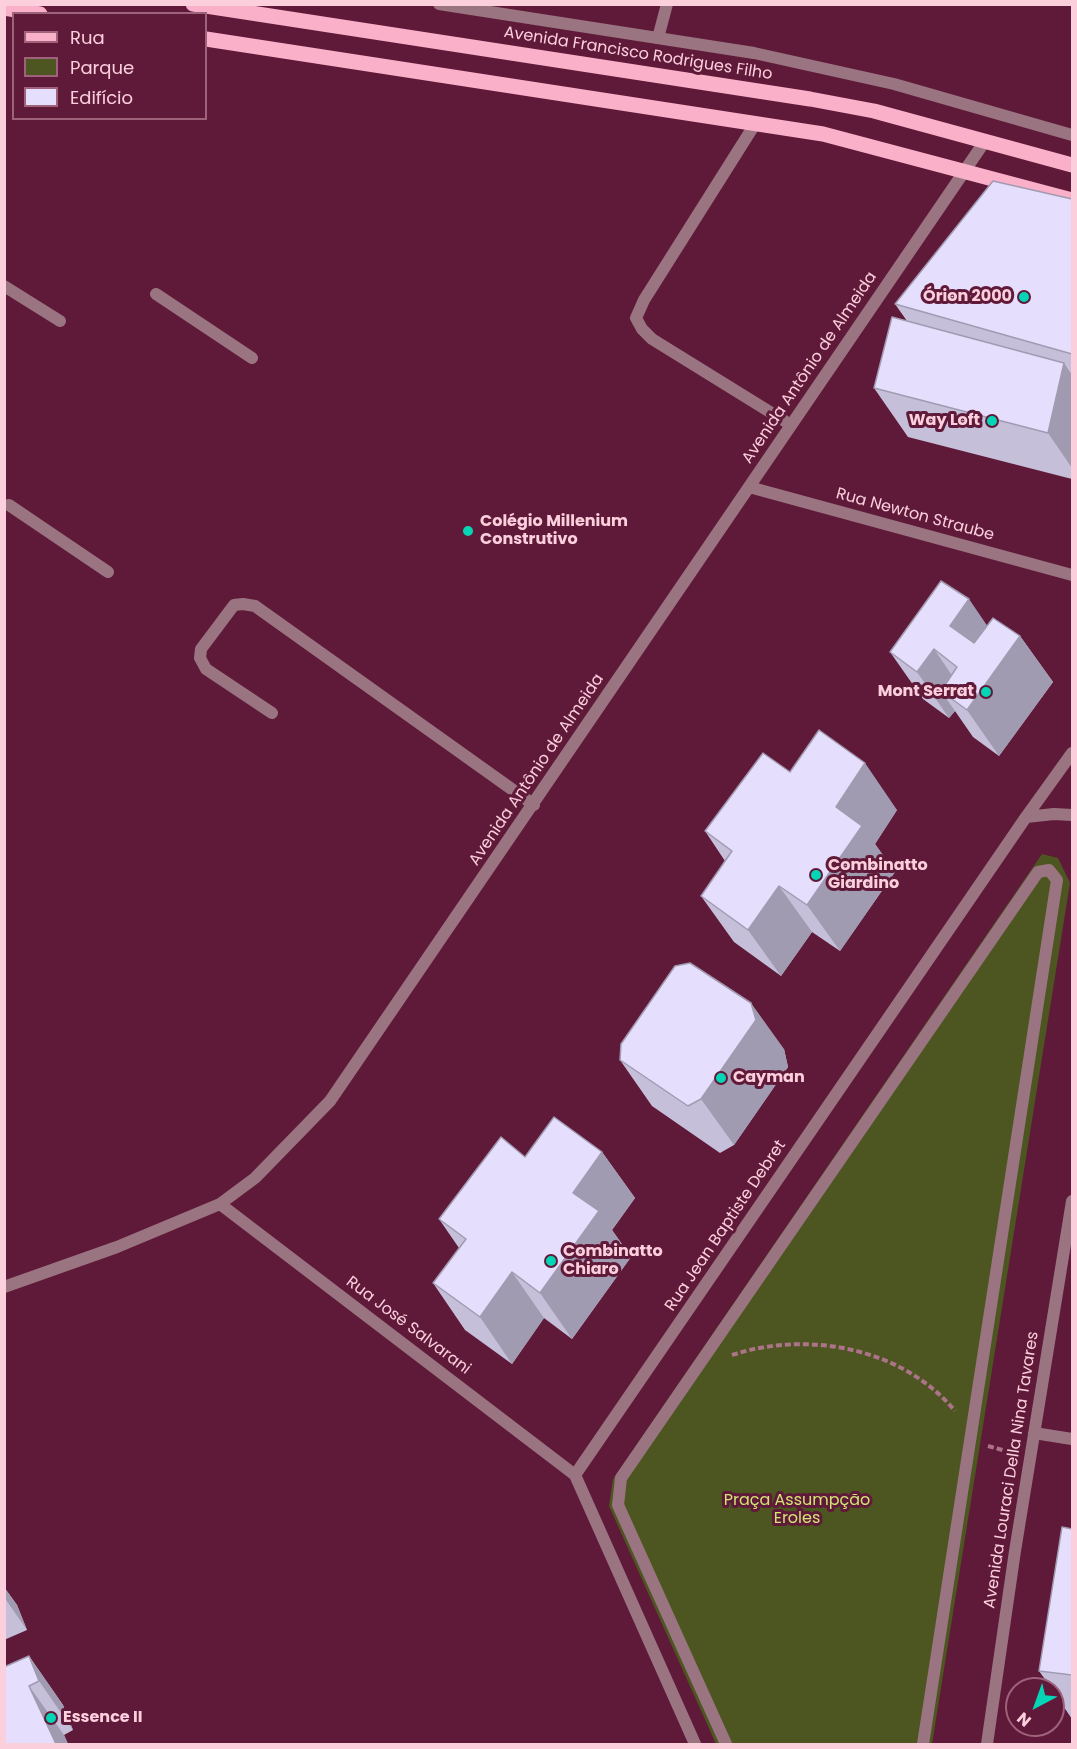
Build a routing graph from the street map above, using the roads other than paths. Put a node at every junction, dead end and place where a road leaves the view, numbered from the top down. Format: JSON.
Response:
{"nodes":[{"id":1,"x":193,"y":4,"type":"edge"},
{"id":2,"x":439,"y":4,"type":"edge"},
{"id":3,"x":667,"y":4,"type":"edge"},
{"id":4,"x":4,"y":8,"type":"edge"},
{"id":5,"x":28,"y":12,"type":"edge"},
{"id":6,"x":658,"y":38,"type":"junction"},
{"id":7,"x":207,"y":39,"type":"edge"},
{"id":8,"x":755,"y":124,"type":"junction"},
{"id":9,"x":1072,"y":135,"type":"edge"},
{"id":10,"x":985,"y":141,"type":"junction"},
{"id":11,"x":1072,"y":165,"type":"edge"},
{"id":12,"x":964,"y":171,"type":"junction"},
{"id":13,"x":1072,"y":200,"type":"edge"},
{"id":14,"x":4,"y":286,"type":"edge"},
{"id":15,"x":156,"y":294,"type":"dead end"},
{"id":16,"x":60,"y":321,"type":"dead end"},
{"id":17,"x":252,"y":358,"type":"dead end"},
{"id":18,"x":791,"y":425,"type":"junction"},
{"id":19,"x":749,"y":487,"type":"junction"},
{"id":20,"x":9,"y":505,"type":"dead end"},
{"id":21,"x":108,"y":572,"type":"dead end"},
{"id":22,"x":1072,"y":576,"type":"edge"},
{"id":23,"x":272,"y":713,"type":"dead end"},
{"id":24,"x":1072,"y":753,"type":"edge"},
{"id":25,"x":534,"y":805,"type":"junction"},
{"id":26,"x":1072,"y":815,"type":"edge"},
{"id":27,"x":1026,"y":817,"type":"junction"},
{"id":28,"x":1072,"y":1201,"type":"edge"},
{"id":29,"x":220,"y":1204,"type":"junction"},
{"id":30,"x":1069,"y":1240,"type":"edge"},
{"id":31,"x":4,"y":1287,"type":"edge"},
{"id":32,"x":1034,"y":1433,"type":"junction"},
{"id":33,"x":1072,"y":1438,"type":"edge"},
{"id":34,"x":575,"y":1475,"type":"junction"},
{"id":35,"x":695,"y":1744,"type":"edge"},
{"id":36,"x":726,"y":1744,"type":"edge"},
{"id":37,"x":923,"y":1744,"type":"edge"},
{"id":38,"x":987,"y":1744,"type":"edge"}],
"edges":[{"from":1,"to":10,"type":"main road","name":"Avenida Francisco Rodrigues Filho"},
{"from":2,"to":6,"type":"street"},
{"from":3,"to":6,"type":"street"},
{"from":4,"to":5,"type":"main road"},
{"from":6,"to":9,"type":"street"},
{"from":7,"to":8,"type":"main road"},
{"from":8,"to":12,"type":"main road"},
{"from":8,"to":18,"type":"street"},
{"from":10,"to":11,"type":"main road","name":"Avenida Francisco Rodrigues Filho"},
{"from":10,"to":12,"type":"street","name":"Avenida Antônio de Almeida"},
{"from":12,"to":13,"type":"main road"},
{"from":12,"to":18,"type":"street","name":"Avenida Antônio de Almeida"},
{"from":14,"to":16,"type":"street"},
{"from":15,"to":17,"type":"street"},
{"from":18,"to":19,"type":"street","name":"Avenida Antônio de Almeida"},
{"from":19,"to":22,"type":"street","name":"Rua Newton Straube"},
{"from":19,"to":25,"type":"street","name":"Avenida Antônio de Almeida"},
{"from":20,"to":21,"type":"street"},
{"from":23,"to":25,"type":"street"},
{"from":24,"to":27,"type":"street","name":"Rua Jean Baptiste Debret"},
{"from":25,"to":29,"type":"street","name":"Avenida Antônio de Almeida"},
{"from":26,"to":27,"type":"street"},
{"from":27,"to":34,"type":"street","name":"Rua Jean Baptiste Debret"},
{"from":28,"to":30,"type":"street","name":"Avenida Louraci Della Nina Tavares"},
{"from":29,"to":31,"type":"street","name":"Avenida Antônio de Almeida"},
{"from":29,"to":34,"type":"street","name":"Rua José Salvarani"},
{"from":30,"to":32,"type":"street","name":"Avenida Louraci Della Nina Tavares"},
{"from":32,"to":33,"type":"street"},
{"from":32,"to":38,"type":"street","name":"Avenida Louraci Della Nina Tavares"},
{"from":34,"to":35,"type":"street"},
{"from":36,"to":37,"type":"street"}]}
